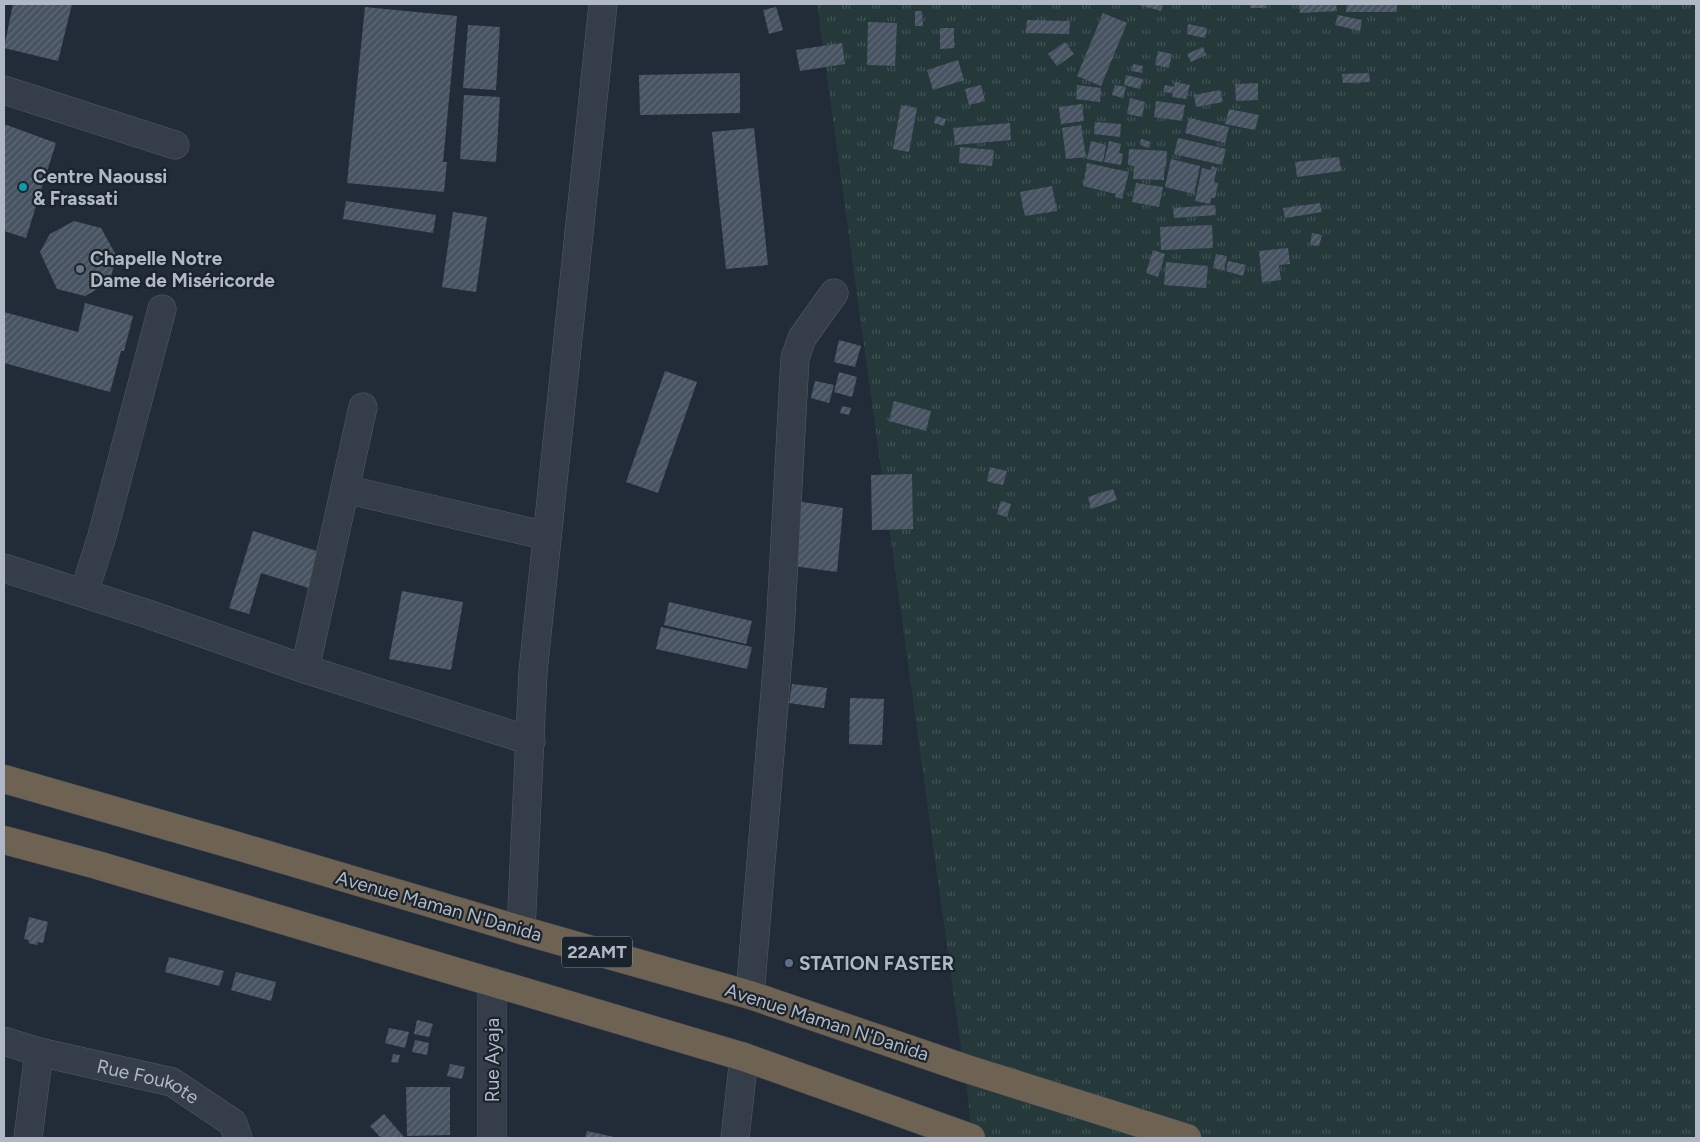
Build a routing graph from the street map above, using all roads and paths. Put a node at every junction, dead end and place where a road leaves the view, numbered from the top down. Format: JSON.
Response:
{"nodes":[{"id":1,"x":603,"y":4,"type":"edge"},
{"id":2,"x":4,"y":90,"type":"edge"},
{"id":3,"x":175,"y":145,"type":"dead end"},
{"id":4,"x":834,"y":293,"type":"dead end"},
{"id":5,"x":162,"y":309,"type":"dead end"},
{"id":6,"x":363,"y":407,"type":"dead end"},
{"id":7,"x":345,"y":489,"type":"junction"},
{"id":8,"x":547,"y":536,"type":"junction"},
{"id":9,"x":4,"y":568,"type":"edge"},
{"id":10,"x":84,"y":593,"type":"junction"},
{"id":11,"x":305,"y":669,"type":"junction"},
{"id":12,"x":531,"y":741,"type":"junction"},
{"id":13,"x":4,"y":779,"type":"edge"},
{"id":14,"x":4,"y":840,"type":"edge"},
{"id":15,"x":521,"y":930,"type":"junction"},
{"id":16,"x":492,"y":982,"type":"junction"},
{"id":17,"x":750,"y":995,"type":"junction"},
{"id":18,"x":4,"y":1041,"type":"edge"},
{"id":19,"x":39,"y":1052,"type":"junction"},
{"id":20,"x":744,"y":1057,"type":"junction"},
{"id":21,"x":28,"y":1138,"type":"edge"},
{"id":22,"x":238,"y":1138,"type":"edge"},
{"id":23,"x":492,"y":1138,"type":"edge"},
{"id":24,"x":735,"y":1138,"type":"edge"},
{"id":25,"x":968,"y":1138,"type":"edge"},
{"id":26,"x":1187,"y":1138,"type":"edge"}],
"edges":[{"from":1,"to":8,"type":"street"},
{"from":2,"to":3,"type":"street"},
{"from":4,"to":17,"type":"street"},
{"from":5,"to":10,"type":"street"},
{"from":6,"to":7,"type":"street"},
{"from":7,"to":8,"type":"street"},
{"from":7,"to":11,"type":"street"},
{"from":8,"to":12,"type":"street"},
{"from":9,"to":10,"type":"street"},
{"from":10,"to":11,"type":"street"},
{"from":11,"to":12,"type":"street"},
{"from":12,"to":15,"type":"street"},
{"from":13,"to":15,"type":"highway","name":"Avenue Maman N'Danida","number":"22AMT"},
{"from":14,"to":16,"type":"highway"},
{"from":15,"to":17,"type":"highway","name":"Avenue Maman N'Danida","number":"22AMT"},
{"from":16,"to":20,"type":"highway"},
{"from":16,"to":23,"type":"street","name":"Rue Ayaja"},
{"from":17,"to":26,"type":"highway","name":"Avenue Maman N'Danida","number":"22AMT"},
{"from":18,"to":19,"type":"street","name":"Rue Foukote"},
{"from":19,"to":21,"type":"street"},
{"from":19,"to":22,"type":"street","name":"Rue Foukote"},
{"from":20,"to":24,"type":"street"},
{"from":20,"to":25,"type":"highway"}]}
